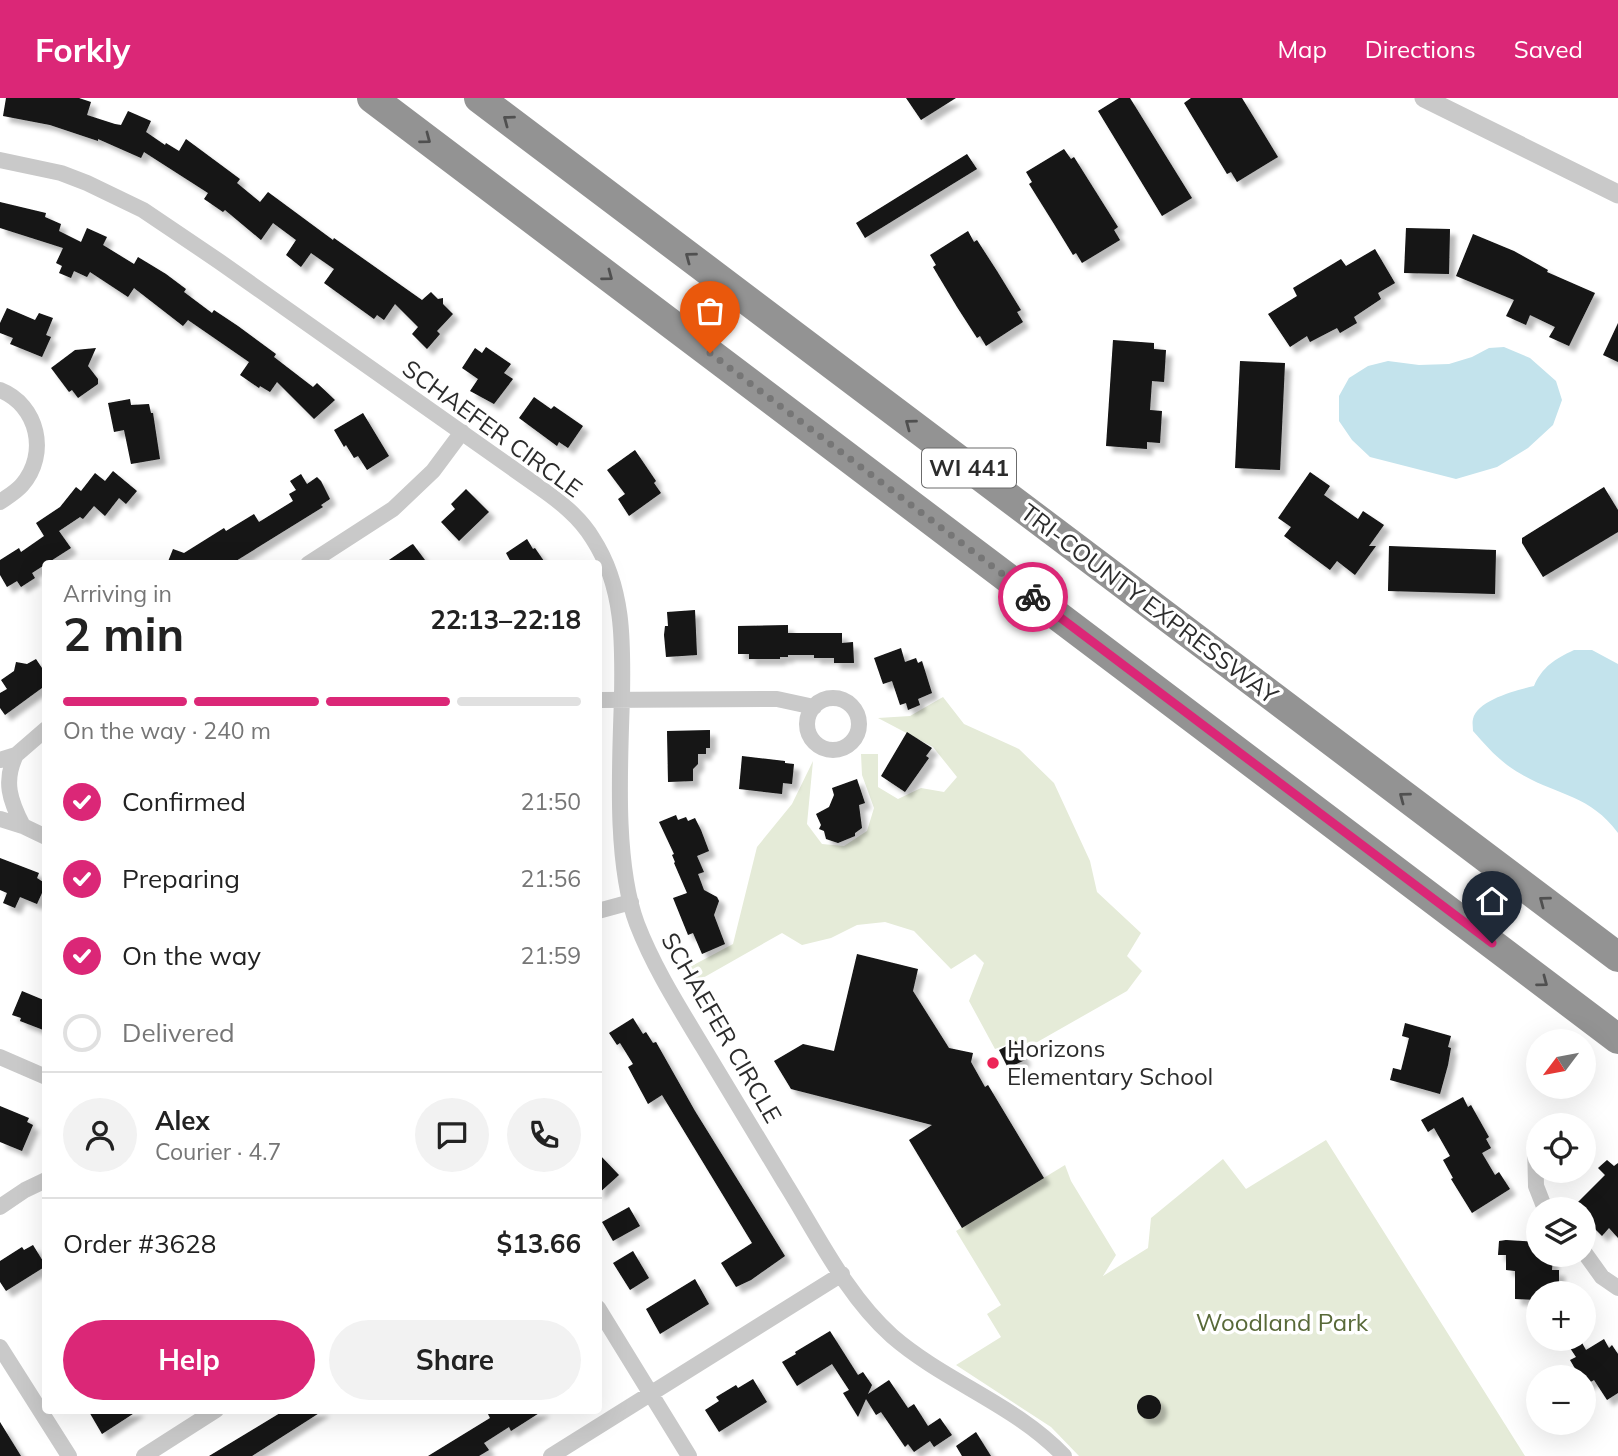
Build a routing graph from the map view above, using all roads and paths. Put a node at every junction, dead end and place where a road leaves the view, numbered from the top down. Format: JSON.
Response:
{"nodes":[{"id":1,"x":372,"y":98,"type":"edge"},
{"id":2,"x":479,"y":98,"type":"edge"},
{"id":3,"x":1424,"y":98,"type":"edge"},
{"id":4,"x":0,"y":160,"type":"edge"},
{"id":5,"x":1617,"y":190,"type":"edge"},
{"id":6,"x":0,"y":390,"type":"edge"},
{"id":7,"x":462,"y":432,"type":"junction"},
{"id":8,"x":0,"y":502,"type":"edge"},
{"id":9,"x":314,"y":560,"type":"edge"},
{"id":10,"x":602,"y":700,"type":"edge"},
{"id":11,"x":622,"y":700,"type":"junction"},
{"id":12,"x":814,"y":707,"type":"dead end"},
{"id":13,"x":42,"y":732,"type":"edge"},
{"id":14,"x":8,"y":757,"type":"edge"},
{"id":15,"x":0,"y":819,"type":"edge"},
{"id":16,"x":23,"y":826,"type":"junction"},
{"id":17,"x":42,"y":834,"type":"edge"},
{"id":18,"x":631,"y":902,"type":"junction"},
{"id":19,"x":602,"y":910,"type":"edge"},
{"id":20,"x":1618,"y":957,"type":"edge"},
{"id":21,"x":1618,"y":1039,"type":"edge"},
{"id":22,"x":0,"y":1057,"type":"edge"},
{"id":23,"x":42,"y":1075,"type":"edge"},
{"id":24,"x":42,"y":1182,"type":"edge"},
{"id":25,"x":0,"y":1207,"type":"edge"},
{"id":26,"x":1595,"y":1267,"type":"edge"},
{"id":27,"x":842,"y":1274,"type":"junction"},
{"id":28,"x":1618,"y":1288,"type":"edge"},
{"id":29,"x":602,"y":1315,"type":"edge"},
{"id":30,"x":0,"y":1347,"type":"edge"},
{"id":31,"x":650,"y":1394,"type":"junction"},
{"id":32,"x":42,"y":1413,"type":"edge"},
{"id":33,"x":42,"y":1414,"type":"edge"},
{"id":34,"x":210,"y":1414,"type":"edge"},
{"id":35,"x":69,"y":1456,"type":"edge"},
{"id":36,"x":144,"y":1456,"type":"edge"},
{"id":37,"x":551,"y":1456,"type":"edge"},
{"id":38,"x":689,"y":1456,"type":"edge"},
{"id":39,"x":1064,"y":1456,"type":"edge"}],
"edges":[{"from":1,"to":21,"type":"highway","number":"WI 441","one_way":true},
{"from":20,"to":2,"type":"highway","name":"TRI-COUNTY EXPRESSWAY","number":"WI 441","one_way":true},
{"from":3,"to":5,"type":"street"},
{"from":4,"to":7,"type":"street","name":"SCHAEFER CIRCLE"},
{"from":6,"to":8,"type":"street"},
{"from":7,"to":9,"type":"street"},
{"from":7,"to":11,"type":"street","name":"SCHAEFER CIRCLE"},
{"from":10,"to":11,"type":"street"},
{"from":11,"to":12,"type":"street"},
{"from":11,"to":18,"type":"street","name":"SCHAEFER CIRCLE"},
{"from":13,"to":14,"type":"street"},
{"from":14,"to":16,"type":"street"},
{"from":15,"to":16,"type":"street"},
{"from":16,"to":17,"type":"street"},
{"from":18,"to":19,"type":"street"},
{"from":18,"to":27,"type":"street","name":"SCHAEFER CIRCLE"},
{"from":22,"to":23,"type":"street"},
{"from":24,"to":25,"type":"street"},
{"from":26,"to":28,"type":"street"},
{"from":27,"to":31,"type":"street"},
{"from":27,"to":39,"type":"street","name":"SCHAEFER CIRCLE"},
{"from":29,"to":31,"type":"street"},
{"from":30,"to":32,"type":"street"},
{"from":31,"to":37,"type":"street"},
{"from":31,"to":38,"type":"street"},
{"from":33,"to":35,"type":"street"},
{"from":34,"to":36,"type":"street"}]}
